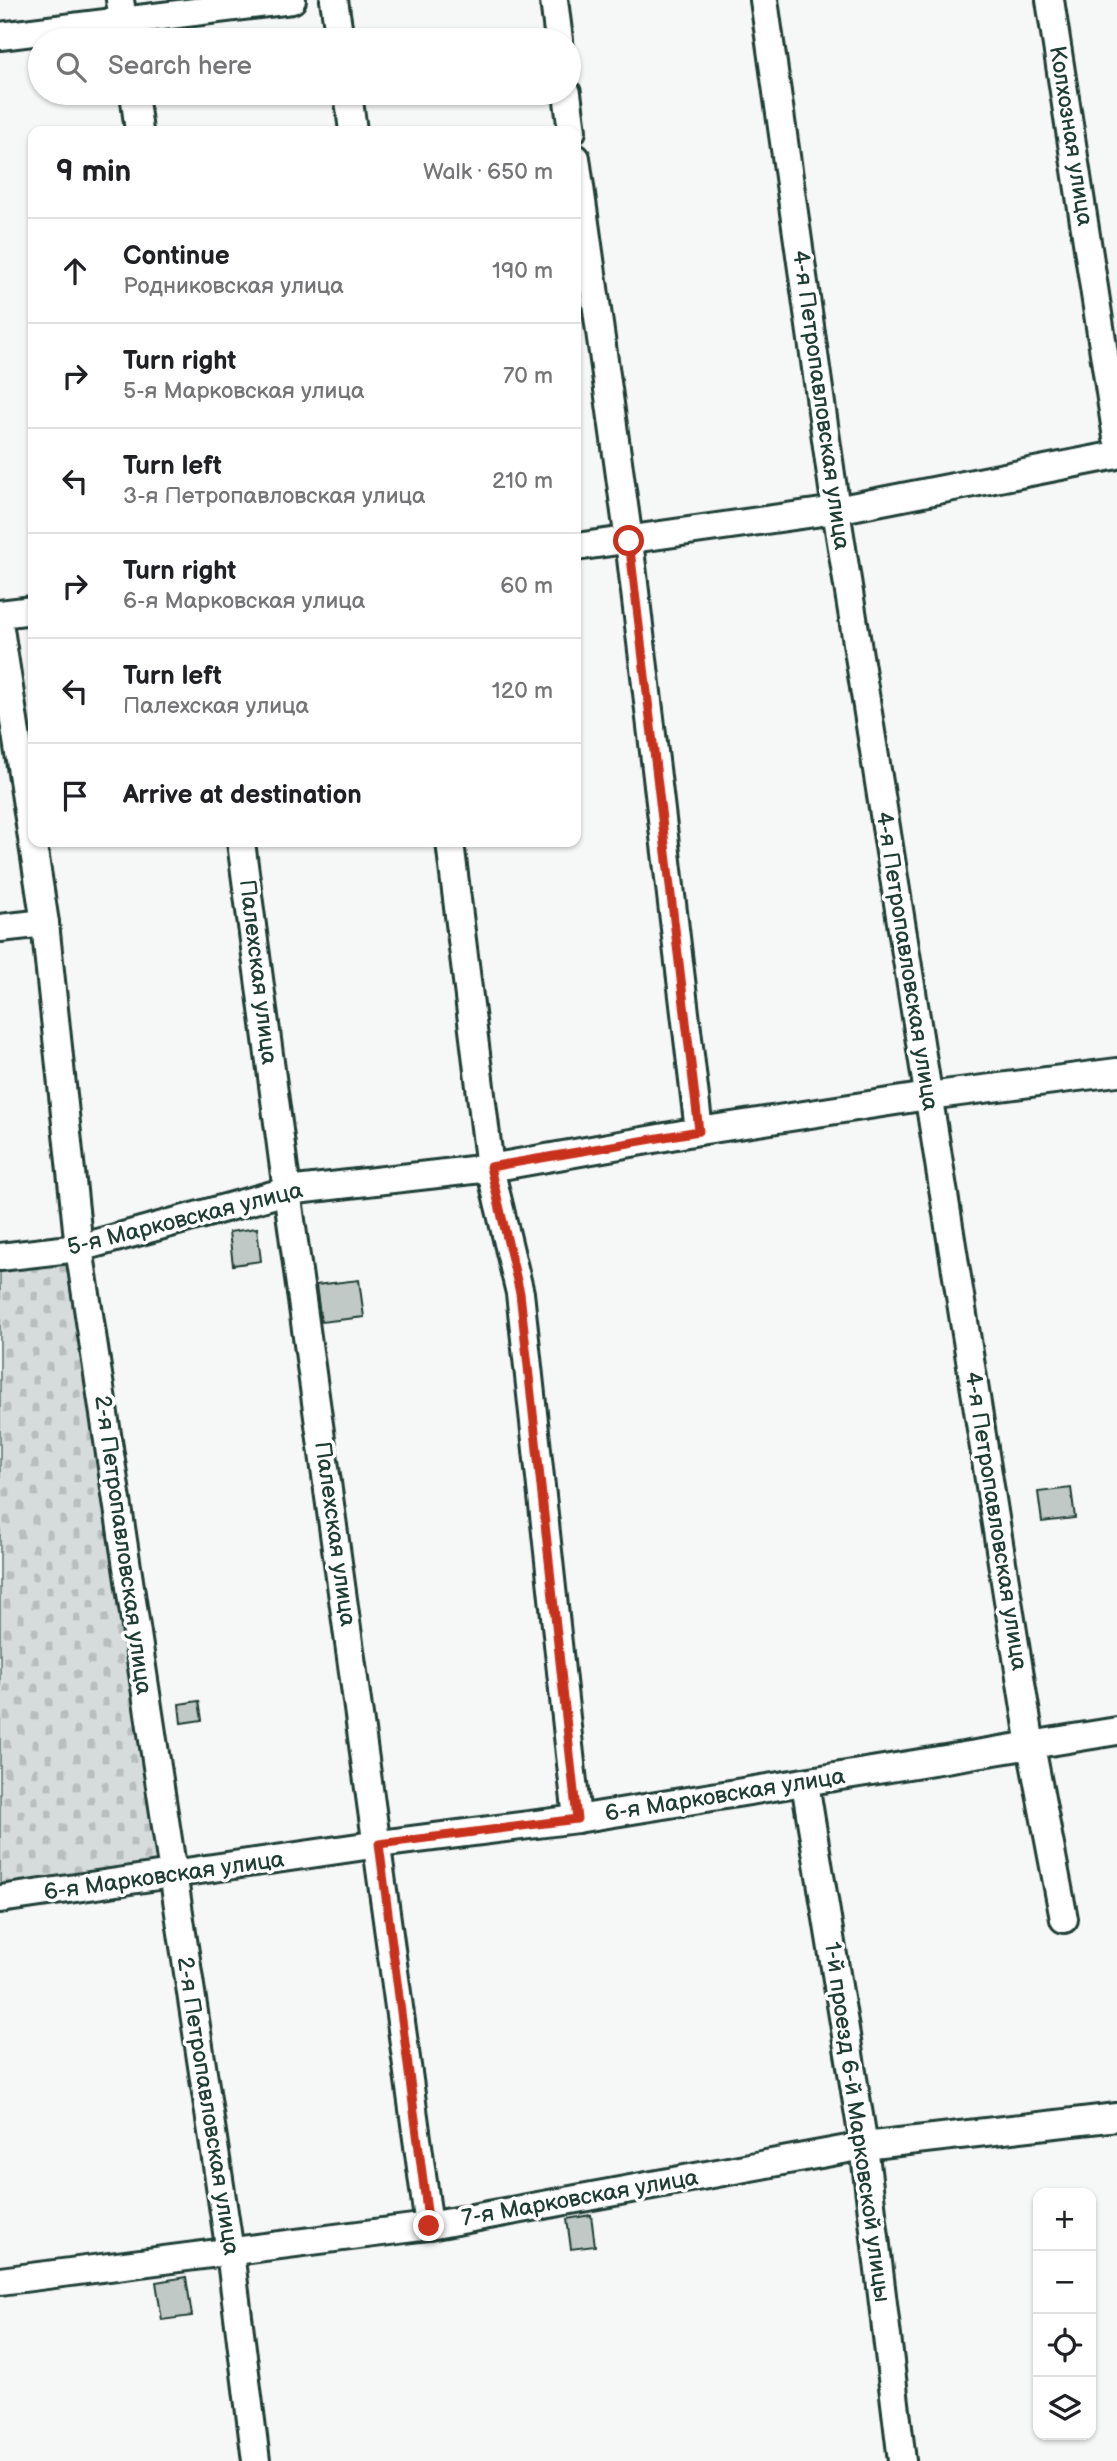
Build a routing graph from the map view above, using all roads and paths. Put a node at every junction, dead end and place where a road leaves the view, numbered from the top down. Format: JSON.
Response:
{"nodes":[{"id":1,"x":292,"y":0,"type":"edge"},
{"id":2,"x":334,"y":0,"type":"edge"},
{"id":3,"x":554,"y":0,"type":"edge"},
{"id":4,"x":764,"y":0,"type":"edge"},
{"id":5,"x":1050,"y":0,"type":"edge"},
{"id":6,"x":123,"y":20,"type":"edge"},
{"id":7,"x":62,"y":28,"type":"edge"},
{"id":8,"x":338,"y":28,"type":"edge"},
{"id":9,"x":558,"y":28,"type":"edge"},
{"id":10,"x":28,"y":32,"type":"edge"},
{"id":11,"x":0,"y":36,"type":"edge"},
{"id":12,"x":136,"y":105,"type":"edge"},
{"id":13,"x":350,"y":105,"type":"edge"},
{"id":14,"x":569,"y":105,"type":"edge"},
{"id":15,"x":138,"y":126,"type":"edge"},
{"id":16,"x":352,"y":126,"type":"edge"},
{"id":17,"x":571,"y":126,"type":"edge"},
{"id":18,"x":581,"y":194,"type":"edge"},
{"id":19,"x":1117,"y":438,"type":"edge"},
{"id":20,"x":1117,"y":455,"type":"edge"},
{"id":21,"x":836,"y":510,"type":"junction"},
{"id":22,"x":629,"y":541,"type":"junction"},
{"id":23,"x":581,"y":546,"type":"edge"},
{"id":24,"x":28,"y":611,"type":"edge"},
{"id":25,"x":0,"y":614,"type":"edge"},
{"id":26,"x":0,"y":629,"type":"edge"},
{"id":27,"x":28,"y":812,"type":"edge"},
{"id":28,"x":33,"y":847,"type":"edge"},
{"id":29,"x":242,"y":847,"type":"edge"},
{"id":30,"x":451,"y":847,"type":"edge"},
{"id":31,"x":45,"y":923,"type":"junction"},
{"id":32,"x":0,"y":928,"type":"edge"},
{"id":33,"x":1117,"y":1072,"type":"edge"},
{"id":34,"x":928,"y":1096,"type":"junction"},
{"id":35,"x":699,"y":1131,"type":"junction"},
{"id":36,"x":490,"y":1167,"type":"junction"},
{"id":37,"x":287,"y":1191,"type":"junction"},
{"id":38,"x":79,"y":1248,"type":"junction"},
{"id":39,"x":0,"y":1257,"type":"edge"},
{"id":40,"x":1117,"y":1731,"type":"edge"},
{"id":41,"x":1031,"y":1746,"type":"junction"},
{"id":42,"x":805,"y":1783,"type":"junction"},
{"id":43,"x":577,"y":1819,"type":"junction"},
{"id":44,"x":379,"y":1844,"type":"junction"},
{"id":45,"x":173,"y":1875,"type":"junction"},
{"id":46,"x":0,"y":1899,"type":"edge"},
{"id":47,"x":1064,"y":1919,"type":"dead end"},
{"id":48,"x":1117,"y":2117,"type":"edge"},
{"id":49,"x":864,"y":2146,"type":"junction"},
{"id":50,"x":429,"y":2226,"type":"junction"},
{"id":51,"x":230,"y":2252,"type":"junction"},
{"id":52,"x":0,"y":2281,"type":"edge"},
{"id":53,"x":256,"y":2461,"type":"edge"},
{"id":54,"x":902,"y":2461,"type":"edge"}],
"edges":[{"from":1,"to":6,"type":"street"},
{"from":2,"to":8,"type":"street"},
{"from":3,"to":9,"type":"street"},
{"from":4,"to":21,"type":"street","name":"4-я Петропавловская улица"},
{"from":5,"to":19,"type":"street","name":"Колхозная улица"},
{"from":6,"to":7,"type":"street"},
{"from":10,"to":11,"type":"street"},
{"from":12,"to":15,"type":"street"},
{"from":13,"to":16,"type":"street"},
{"from":14,"to":17,"type":"street"},
{"from":18,"to":22,"type":"street"},
{"from":20,"to":21,"type":"street"},
{"from":21,"to":22,"type":"street"},
{"from":21,"to":34,"type":"street","name":"4-я Петропавловская улица"},
{"from":22,"to":23,"type":"street"},
{"from":22,"to":35,"type":"street"},
{"from":24,"to":25,"type":"street"},
{"from":26,"to":27,"type":"street","name":"2-я Петропавловская улица"},
{"from":28,"to":31,"type":"street","name":"2-я Петропавловская улица"},
{"from":29,"to":37,"type":"street","name":"Палехская улица"},
{"from":30,"to":36,"type":"street"},
{"from":31,"to":32,"type":"street"},
{"from":31,"to":38,"type":"street","name":"2-я Петропавловская улица"},
{"from":33,"to":34,"type":"street","name":"5-я Марковская улица"},
{"from":34,"to":35,"type":"street","name":"5-я Марковская улица"},
{"from":34,"to":41,"type":"street","name":"4-я Петропавловская улица"},
{"from":35,"to":36,"type":"street","name":"5-я Марковская улица"},
{"from":36,"to":37,"type":"street","name":"5-я Марковская улица"},
{"from":36,"to":43,"type":"street"},
{"from":37,"to":38,"type":"street","name":"5-я Марковская улица"},
{"from":37,"to":44,"type":"street","name":"Палехская улица"},
{"from":38,"to":39,"type":"street","name":"5-я Марковская улица"},
{"from":38,"to":45,"type":"street","name":"2-я Петропавловская улица"},
{"from":40,"to":41,"type":"street","name":"6-я Марковская улица"},
{"from":41,"to":42,"type":"street","name":"6-я Марковская улица"},
{"from":41,"to":47,"type":"street","name":"4-я Петропавловская улица"},
{"from":42,"to":43,"type":"street","name":"6-я Марковская улица"},
{"from":42,"to":49,"type":"street","name":"1-й проезд 6-й Марковской улицы"},
{"from":43,"to":44,"type":"street","name":"6-я Марковская улица"},
{"from":44,"to":45,"type":"street","name":"6-я Марковская улица"},
{"from":44,"to":50,"type":"street","name":"Палехская улица"},
{"from":45,"to":46,"type":"street","name":"6-я Марковская улица"},
{"from":45,"to":51,"type":"street","name":"2-я Петропавловская улица"},
{"from":48,"to":49,"type":"street","name":"7-я Марковская улица"},
{"from":49,"to":50,"type":"street","name":"7-я Марковская улица"},
{"from":49,"to":54,"type":"street","name":"1-й проезд 6-й Марковской улицы"},
{"from":50,"to":51,"type":"street","name":"7-я Марковская улица"},
{"from":51,"to":52,"type":"street","name":"7-я Марковская улица"},
{"from":51,"to":53,"type":"street","name":"2-я Петропавловская улица"}]}
